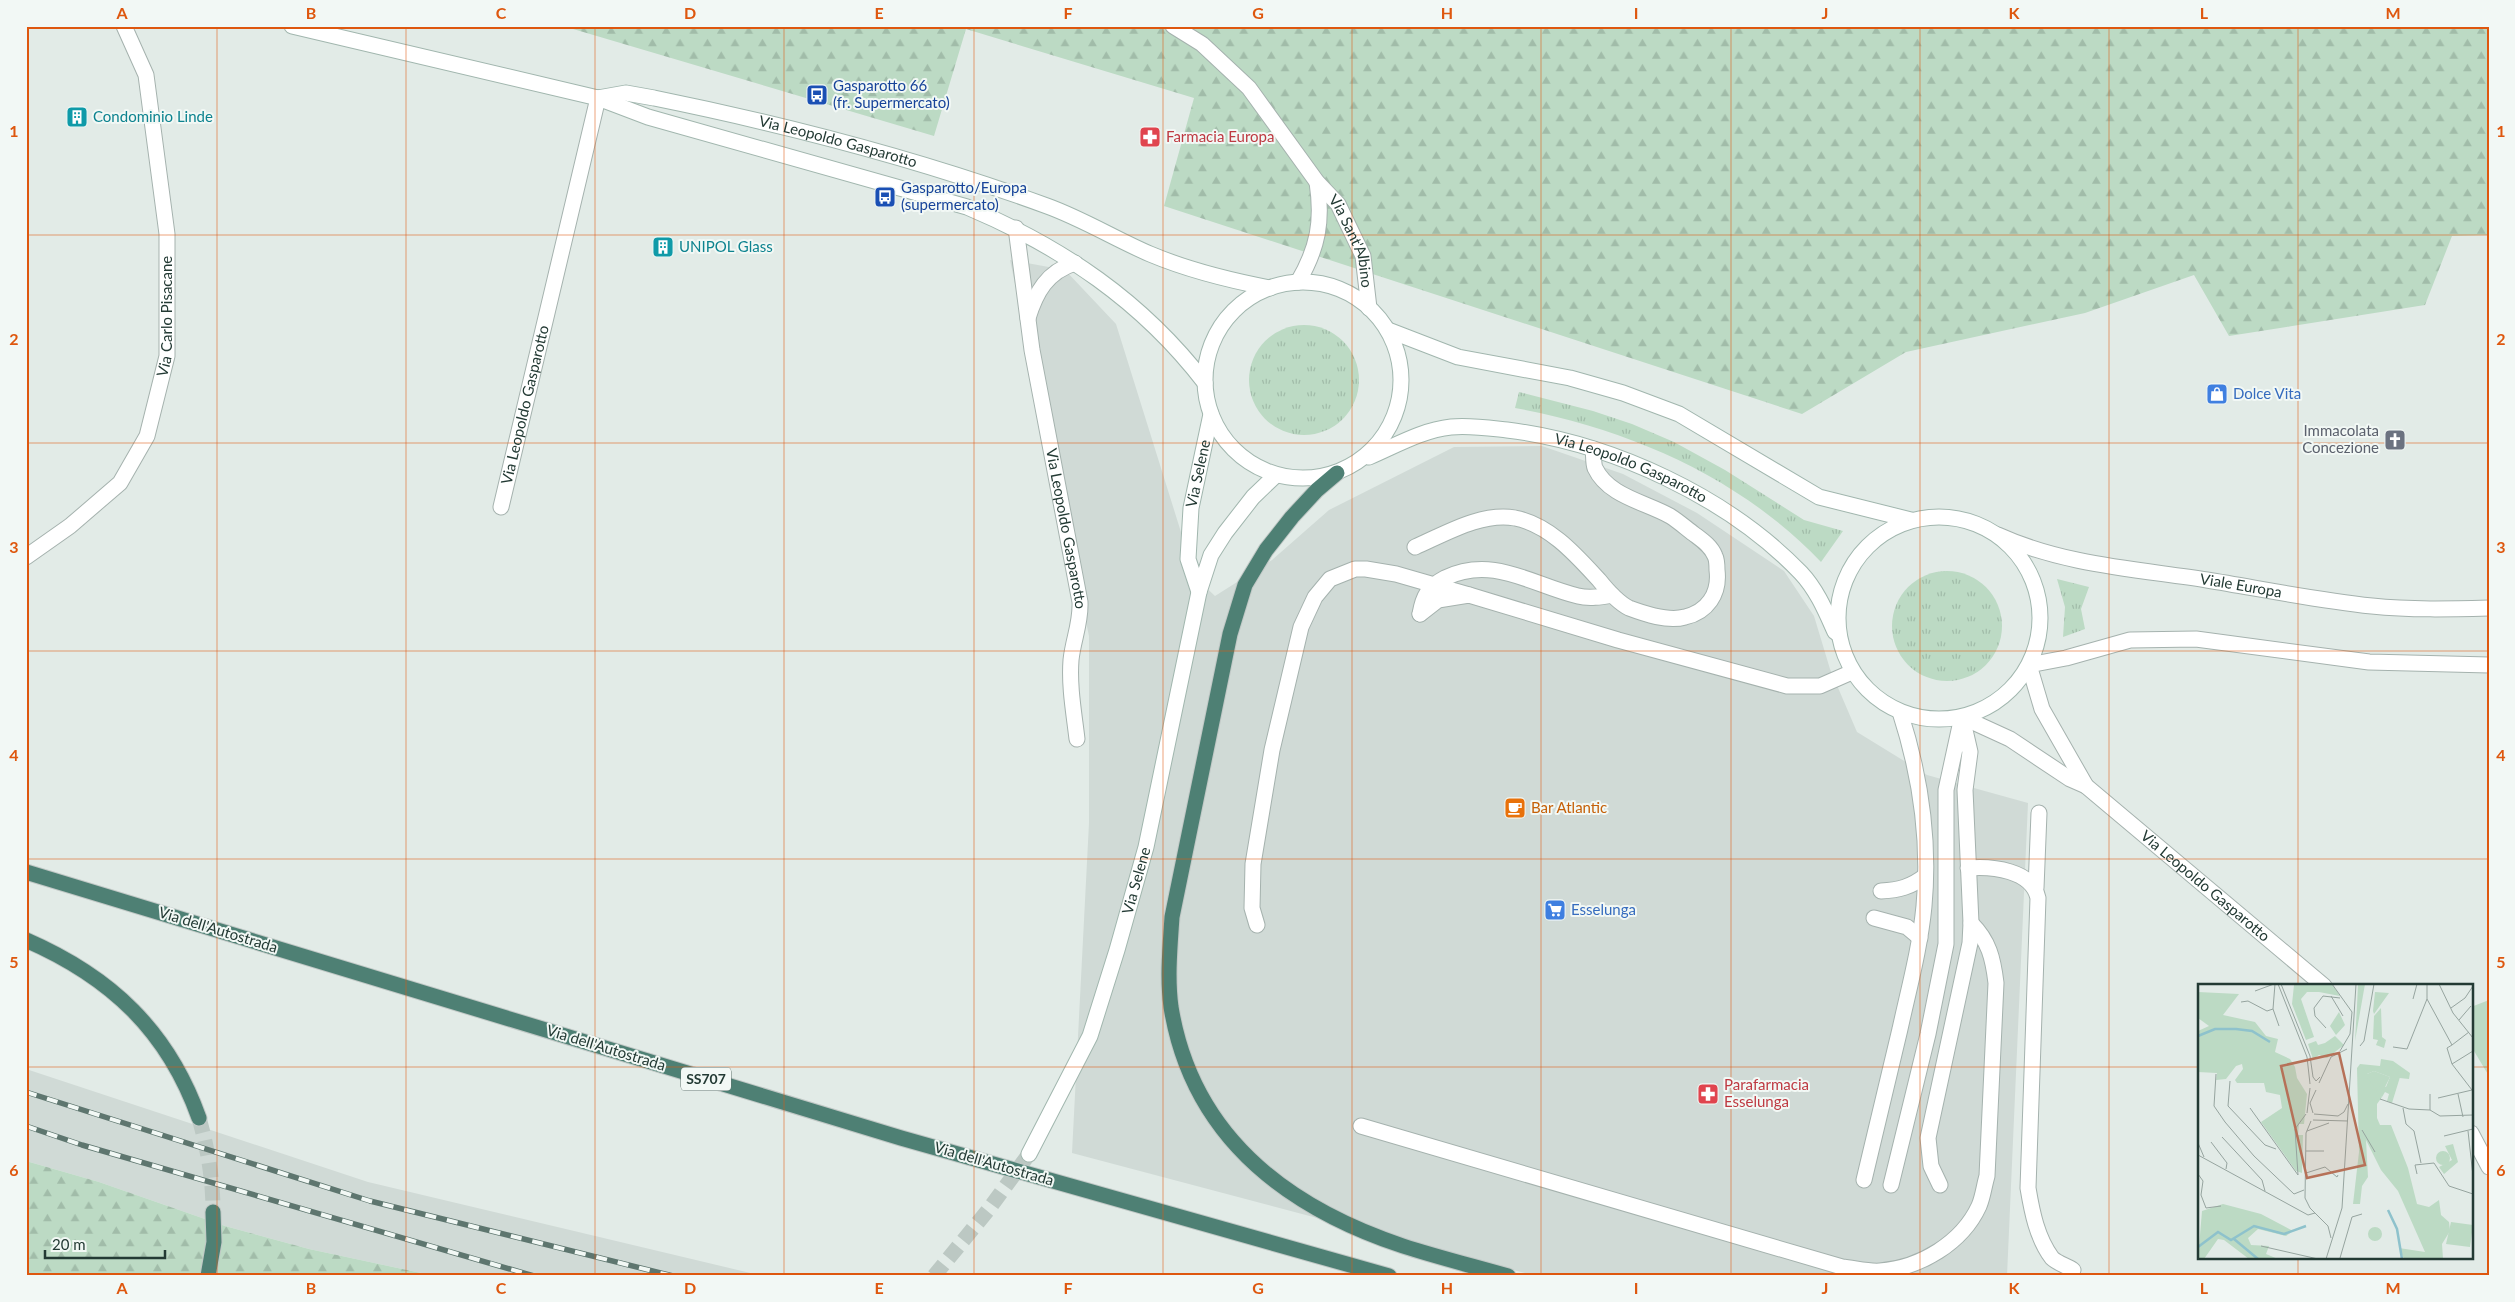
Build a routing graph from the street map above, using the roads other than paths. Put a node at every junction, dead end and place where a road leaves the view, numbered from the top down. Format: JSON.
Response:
{"nodes":[{"id":1,"x":124,"y":26,"type":"edge"},
{"id":2,"x":292,"y":26,"type":"edge"},
{"id":3,"x":1173,"y":26,"type":"edge"},
{"id":4,"x":598,"y":98,"type":"junction"},
{"id":5,"x":1317,"y":182,"type":"junction"},
{"id":6,"x":1016,"y":228,"type":"junction"},
{"id":7,"x":1074,"y":263,"type":"junction"},
{"id":8,"x":1298,"y":282,"type":"junction"},
{"id":9,"x":1270,"y":288,"type":"junction"},
{"id":10,"x":1369,"y":308,"type":"junction"},
{"id":11,"x":1027,"y":320,"type":"junction"},
{"id":12,"x":1388,"y":330,"type":"junction"},
{"id":13,"x":1205,"y":383,"type":"junction"},
{"id":14,"x":1211,"y":414,"type":"junction"},
{"id":15,"x":1593,"y":449,"type":"junction"},
{"id":16,"x":1359,"y":462,"type":"junction"},
{"id":17,"x":1337,"y":473,"type":"junction"},
{"id":18,"x":1276,"y":475,"type":"junction"},
{"id":19,"x":502,"y":507,"type":"dead end"},
{"id":20,"x":1911,"y":520,"type":"junction"},
{"id":21,"x":1998,"y":535,"type":"junction"},
{"id":22,"x":1415,"y":547,"type":"dead end"},
{"id":23,"x":26,"y":557,"type":"edge"},
{"id":24,"x":1433,"y":584,"type":"junction"},
{"id":25,"x":1199,"y":592,"type":"junction"},
{"id":26,"x":1469,"y":595,"type":"junction"},
{"id":27,"x":1612,"y":595,"type":"junction"},
{"id":28,"x":2489,"y":608,"type":"edge"},
{"id":29,"x":1840,"y":643,"type":"junction"},
{"id":30,"x":2029,"y":665,"type":"junction"},
{"id":31,"x":2489,"y":665,"type":"edge"},
{"id":32,"x":1852,"y":672,"type":"junction"},
{"id":33,"x":1900,"y":712,"type":"junction"},
{"id":34,"x":1962,"y":717,"type":"junction"},
{"id":35,"x":1077,"y":739,"type":"dead end"},
{"id":36,"x":2086,"y":786,"type":"junction"},
{"id":37,"x":2039,"y":813,"type":"dead end"},
{"id":38,"x":1968,"y":868,"type":"junction"},
{"id":39,"x":26,"y":872,"type":"edge"},
{"id":40,"x":1925,"y":876,"type":"junction"},
{"id":41,"x":2036,"y":888,"type":"junction"},
{"id":42,"x":1881,"y":891,"type":"dead end"},
{"id":43,"x":1874,"y":918,"type":"dead end"},
{"id":44,"x":1971,"y":923,"type":"junction"},
{"id":45,"x":1257,"y":925,"type":"dead end"},
{"id":46,"x":1920,"y":938,"type":"junction"},
{"id":47,"x":26,"y":940,"type":"edge"},
{"id":48,"x":2322,"y":984,"type":"edge"},
{"id":49,"x":199,"y":1118,"type":"tunnel mouth"},
{"id":50,"x":1361,"y":1126,"type":"dead end"},
{"id":51,"x":2472,"y":1135,"type":"edge"},
{"id":52,"x":1028,"y":1154,"type":"tunnel mouth"},
{"id":53,"x":2489,"y":1166,"type":"edge"},
{"id":54,"x":1864,"y":1180,"type":"dead end"},
{"id":55,"x":1891,"y":1185,"type":"dead end"},
{"id":56,"x":1940,"y":1185,"type":"dead end"},
{"id":57,"x":213,"y":1212,"type":"tunnel mouth"},
{"id":58,"x":2073,"y":1270,"type":"dead end"},
{"id":59,"x":208,"y":1276,"type":"edge"},
{"id":60,"x":1389,"y":1276,"type":"edge"},
{"id":61,"x":1508,"y":1276,"type":"edge"}],
"edges":[{"from":1,"to":23,"type":"main road","name":"Via Carlo Pisacane"},
{"from":2,"to":4,"type":"main road","name":"Via Leopoldo Gasparotto"},
{"from":3,"to":5,"type":"main road","name":"Via Sant'Albino"},
{"from":4,"to":6,"type":"main road","name":"Via Leopoldo Gasparotto"},
{"from":4,"to":9,"type":"main road","name":"Via Leopoldo Gasparotto"},
{"from":4,"to":19,"type":"main road","name":"Via Leopoldo Gasparotto"},
{"from":5,"to":8,"type":"main road","name":"Via Sant'Albino"},
{"from":5,"to":10,"type":"main road","name":"Via Sant'Albino"},
{"from":6,"to":7,"type":"main road","name":"Via Leopoldo Gasparotto"},
{"from":6,"to":11,"type":"main road","name":"Via Leopoldo Gasparotto"},
{"from":7,"to":11,"type":"main road"},
{"from":7,"to":13,"type":"main road","name":"Via Leopoldo Gasparotto"},
{"from":8,"to":9,"type":"main road","name":"Via Leopoldo Gasparotto"},
{"from":8,"to":10,"type":"main road","name":"Via Leopoldo Gasparotto"},
{"from":9,"to":13,"type":"main road","name":"Via Leopoldo Gasparotto"},
{"from":10,"to":12,"type":"main road","name":"Via Leopoldo Gasparotto"},
{"from":11,"to":35,"type":"main road","name":"Via Leopoldo Gasparotto"},
{"from":12,"to":16,"type":"main road","name":"Via Leopoldo Gasparotto"},
{"from":12,"to":20,"type":"main road","name":"Via Leopoldo Gasparotto"},
{"from":13,"to":14,"type":"main road","name":"Via Leopoldo Gasparotto"},
{"from":14,"to":18,"type":"main road","name":"Via Leopoldo Gasparotto"},
{"from":14,"to":25,"type":"main road","name":"Via Selene"},
{"from":15,"to":16,"type":"main road","name":"Via Leopoldo Gasparotto"},
{"from":15,"to":27,"type":"main road"},
{"from":15,"to":29,"type":"main road","name":"Via Leopoldo Gasparotto"},
{"from":16,"to":17,"type":"main road","name":"Via Leopoldo Gasparotto"},
{"from":17,"to":18,"type":"main road","name":"Via Leopoldo Gasparotto"},
{"from":17,"to":61,"type":"highway"},
{"from":18,"to":25,"type":"main road","name":"Via Selene"},
{"from":20,"to":21,"type":"main road","name":"Via Leopoldo Gasparotto"},
{"from":20,"to":29,"type":"main road","name":"Via Leopoldo Gasparotto"},
{"from":21,"to":28,"type":"main road","name":"Viale Europa"},
{"from":21,"to":30,"type":"main road","name":"Via Leopoldo Gasparotto"},
{"from":22,"to":27,"type":"main road"},
{"from":24,"to":26,"type":"main road"},
{"from":24,"to":26,"type":"main road"},
{"from":24,"to":27,"type":"main road"},
{"from":24,"to":45,"type":"main road"},
{"from":25,"to":52,"type":"main road","name":"Via Selene"},
{"from":26,"to":32,"type":"main road"},
{"from":29,"to":32,"type":"main road","name":"Via Leopoldo Gasparotto"},
{"from":30,"to":31,"type":"main road"},
{"from":30,"to":34,"type":"main road","name":"Via Leopoldo Gasparotto"},
{"from":30,"to":36,"type":"main road","name":"Via Leopoldo Gasparotto"},
{"from":32,"to":33,"type":"main road","name":"Via Leopoldo Gasparotto"},
{"from":33,"to":34,"type":"main road","name":"Via Leopoldo Gasparotto"},
{"from":33,"to":40,"type":"main road"},
{"from":34,"to":36,"type":"main road","name":"Via Leopoldo Gasparotto"},
{"from":34,"to":38,"type":"main road"},
{"from":34,"to":55,"type":"main road"},
{"from":36,"to":48,"type":"main road","name":"Via Leopoldo Gasparotto"},
{"from":37,"to":41,"type":"main road"},
{"from":38,"to":41,"type":"main road"},
{"from":38,"to":44,"type":"main road"},
{"from":39,"to":60,"type":"highway","name":"Via dell'Autostrada","number":"SS707"},
{"from":40,"to":42,"type":"main road"},
{"from":40,"to":46,"type":"main road"},
{"from":41,"to":58,"type":"main road"},
{"from":43,"to":46,"type":"main road"},
{"from":44,"to":50,"type":"main road"},
{"from":44,"to":56,"type":"main road"},
{"from":46,"to":54,"type":"main road"},
{"from":47,"to":49,"type":"highway"},
{"from":51,"to":53,"type":"main road"},
{"from":57,"to":59,"type":"highway"}]}
